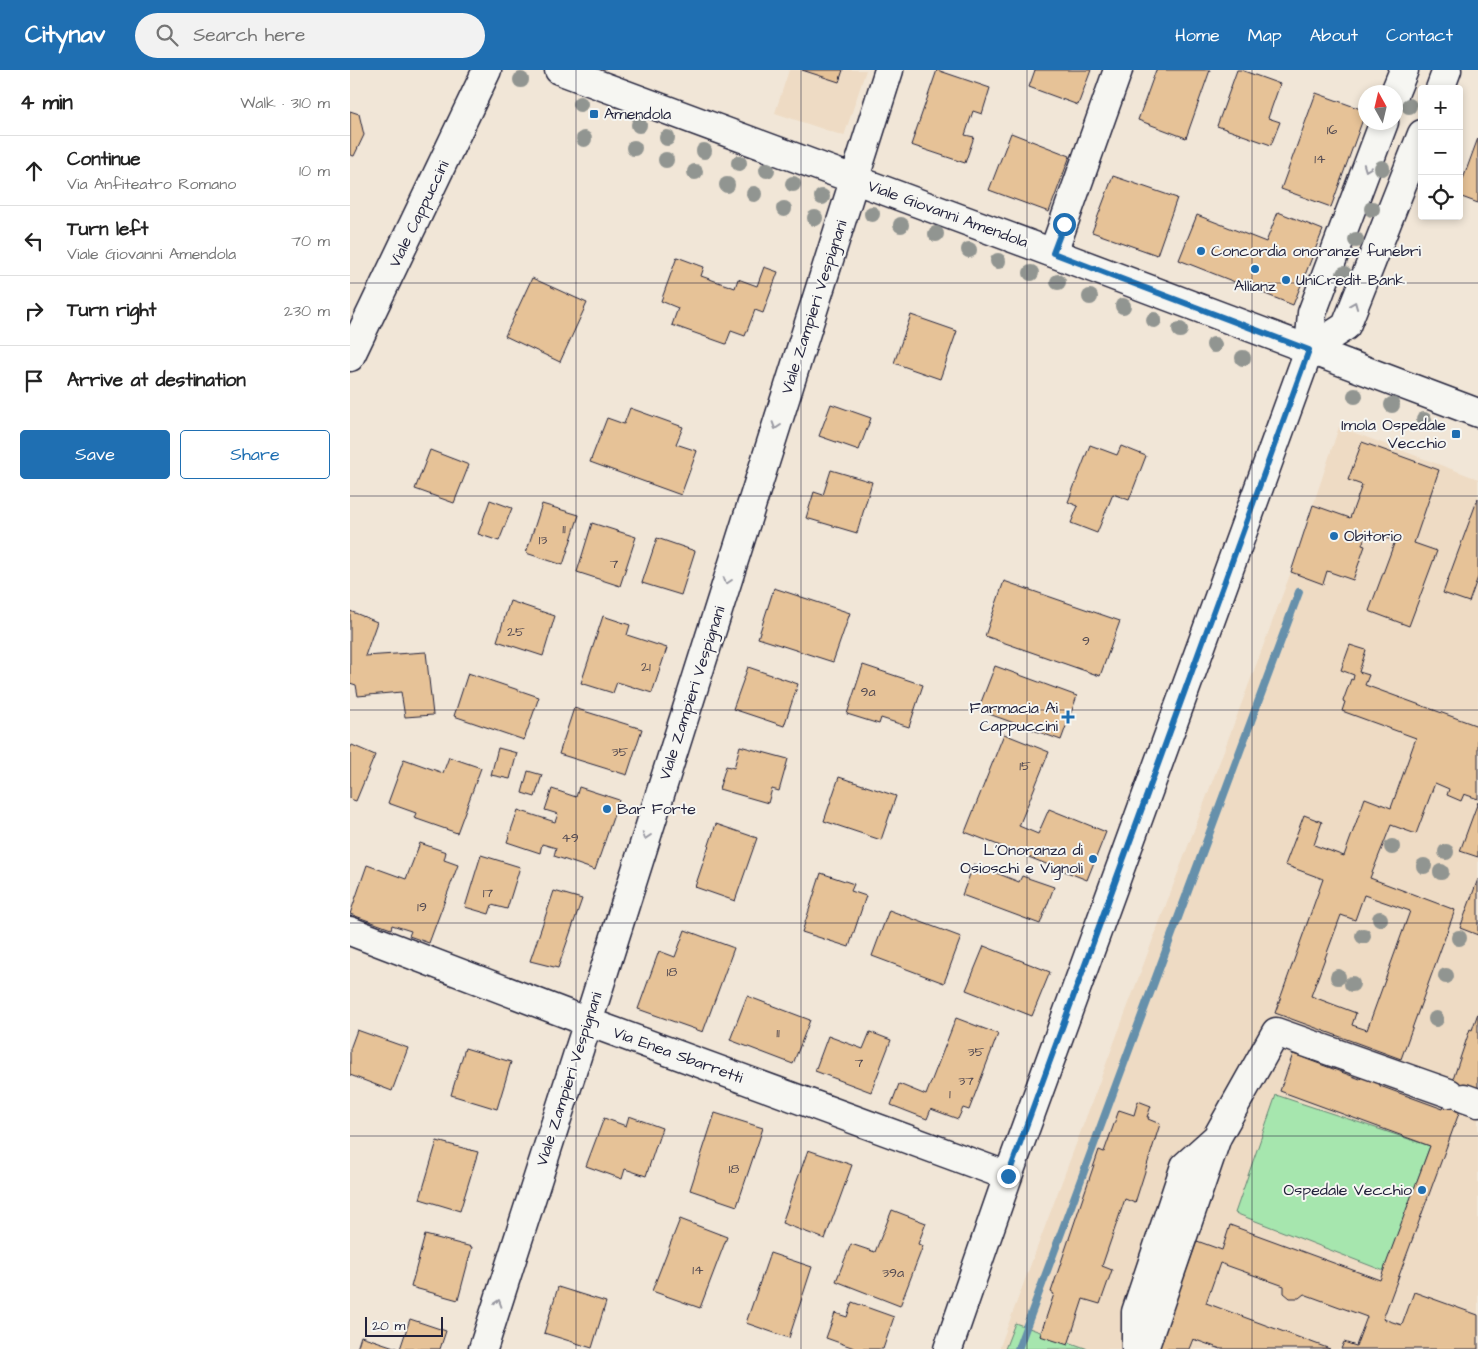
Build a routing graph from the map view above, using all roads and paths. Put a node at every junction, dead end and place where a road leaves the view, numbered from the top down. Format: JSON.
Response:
{"nodes":[{"id":1,"x":488,"y":70,"type":"edge"},
{"id":2,"x":559,"y":70,"type":"edge"},
{"id":3,"x":888,"y":70,"type":"edge"},
{"id":4,"x":1118,"y":70,"type":"edge"},
{"id":5,"x":1404,"y":70,"type":"edge"},
{"id":6,"x":1447,"y":70,"type":"edge"},
{"id":7,"x":1399,"y":85,"type":"edge"},
{"id":8,"x":1441,"y":85,"type":"edge"},
{"id":9,"x":1381,"y":130,"type":"edge"},
{"id":10,"x":1418,"y":144,"type":"edge"},
{"id":11,"x":854,"y":179,"type":"junction"},
{"id":12,"x":1053,"y":253,"type":"junction"},
{"id":13,"x":1309,"y":350,"type":"junction"},
{"id":14,"x":350,"y":357,"type":"edge"},
{"id":15,"x":1478,"y":413,"type":"edge"},
{"id":16,"x":350,"y":931,"type":"edge"},
{"id":17,"x":588,"y":1022,"type":"junction"},
{"id":18,"x":1464,"y":1098,"type":"edge"},
{"id":19,"x":1217,"y":1137,"type":"junction"},
{"id":20,"x":1008,"y":1176,"type":"junction"},
{"id":21,"x":483,"y":1349,"type":"edge"},
{"id":22,"x":948,"y":1349,"type":"edge"},
{"id":23,"x":1136,"y":1349,"type":"edge"},
{"id":24,"x":1144,"y":1349,"type":"edge"}],
"edges":[{"from":1,"to":14,"type":"street","name":"Viale Cappuccini"},
{"from":2,"to":11,"type":"street","name":"Viale Giovanni Amendola"},
{"from":3,"to":11,"type":"street","name":"Viale Zampieri Vespignani"},
{"from":4,"to":12,"type":"street"},
{"from":5,"to":7,"type":"street"},
{"from":6,"to":8,"type":"street"},
{"from":9,"to":13,"type":"street","one_way":true},
{"from":13,"to":10,"type":"street","one_way":true},
{"from":11,"to":12,"type":"street","name":"Viale Giovanni Amendola"},
{"from":11,"to":17,"type":"street","name":"Viale Zampieri Vespignani","one_way":true},
{"from":12,"to":13,"type":"street","name":"Viale Giovanni Amendola"},
{"from":13,"to":15,"type":"street","name":"Viale Giovanni Amendola"},
{"from":13,"to":20,"type":"street"},
{"from":16,"to":17,"type":"street","name":"Via Enea Sbarretti"},
{"from":17,"to":20,"type":"street","name":"Via Enea Sbarretti"},
{"from":21,"to":17,"type":"street","name":"Viale Zampieri Vespignani","one_way":true},
{"from":18,"to":19,"type":"street"},
{"from":19,"to":23,"type":"street"},
{"from":19,"to":24,"type":"street"},
{"from":20,"to":22,"type":"street"}]}
